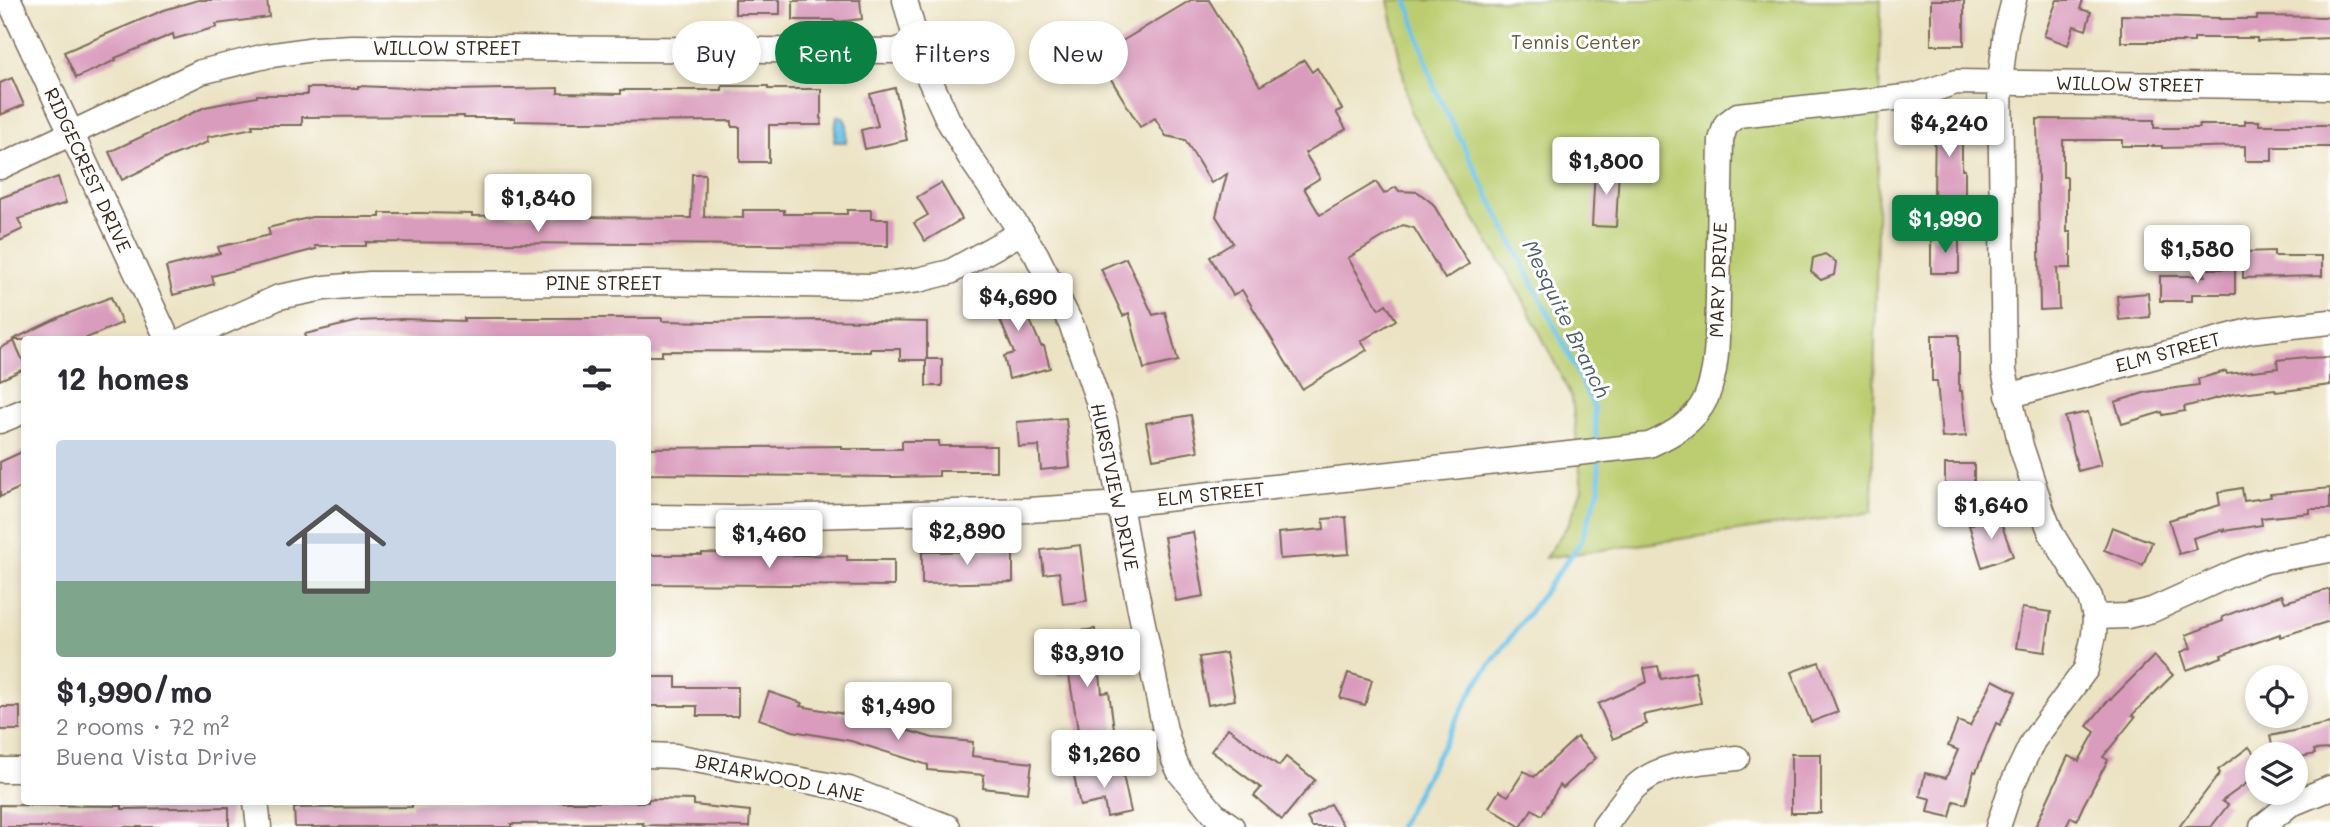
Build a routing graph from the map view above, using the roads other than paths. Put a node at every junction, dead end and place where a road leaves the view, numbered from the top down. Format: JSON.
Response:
{"nodes":[{"id":1,"x":9,"y":0,"type":"edge"},
{"id":2,"x":905,"y":0,"type":"edge"},
{"id":3,"x":2014,"y":0,"type":"edge"},
{"id":4,"x":910,"y":21,"type":"edge"},
{"id":5,"x":891,"y":51,"type":"edge"},
{"id":6,"x":2000,"y":82,"type":"junction"},
{"id":7,"x":931,"y":84,"type":"edge"},
{"id":8,"x":2330,"y":87,"type":"edge"},
{"id":9,"x":1726,"y":124,"type":"joint"},
{"id":10,"x":71,"y":133,"type":"junction"},
{"id":11,"x":0,"y":167,"type":"edge"},
{"id":12,"x":1022,"y":232,"type":"junction"},
{"id":13,"x":2330,"y":322,"type":"edge"},
{"id":14,"x":166,"y":336,"type":"edge"},
{"id":15,"x":192,"y":336,"type":"edge"},
{"id":16,"x":2008,"y":396,"type":"junction"},
{"id":17,"x":21,"y":412,"type":"edge"},
{"id":18,"x":0,"y":421,"type":"edge"},
{"id":19,"x":1682,"y":426,"type":"joint"},
{"id":20,"x":1121,"y":504,"type":"junction"},
{"id":21,"x":651,"y":517,"type":"edge"},
{"id":22,"x":2330,"y":550,"type":"edge"},
{"id":23,"x":2095,"y":617,"type":"junction"},
{"id":24,"x":651,"y":755,"type":"edge"},
{"id":25,"x":1737,"y":758,"type":"dead end"},
{"id":26,"x":0,"y":770,"type":"edge"},
{"id":27,"x":21,"y":771,"type":"edge"},
{"id":28,"x":2330,"y":788,"type":"edge"},
{"id":29,"x":256,"y":805,"type":"edge"},
{"id":30,"x":1216,"y":823,"type":"edge"},
{"id":31,"x":259,"y":827,"type":"edge"},
{"id":32,"x":948,"y":827,"type":"edge"},
{"id":33,"x":1604,"y":827,"type":"edge"},
{"id":34,"x":1998,"y":827,"type":"edge"},
{"id":35,"x":2262,"y":827,"type":"edge"}],
"edges":[{"from":1,"to":10,"type":"street","name":"RIDGECREST DRIVE"},
{"from":2,"to":4,"type":"street","name":"HURSTVIEW DRIVE"},
{"from":3,"to":6,"type":"street"},
{"from":5,"to":10,"type":"street","name":"WILLOW STREET"},
{"from":6,"to":8,"type":"street","name":"WILLOW STREET"},
{"from":6,"to":9,"type":"street","name":"WILLOW STREET"},
{"from":6,"to":16,"type":"street"},
{"from":7,"to":12,"type":"street","name":"HURSTVIEW DRIVE"},
{"from":9,"to":19,"type":"street","name":"MARY DRIVE"},
{"from":10,"to":11,"type":"street","name":"WILLOW STREET"},
{"from":10,"to":14,"type":"street","name":"RIDGECREST DRIVE"},
{"from":12,"to":15,"type":"street","name":"PINE STREET"},
{"from":12,"to":20,"type":"street","name":"HURSTVIEW DRIVE"},
{"from":13,"to":16,"type":"street","name":"ELM STREET"},
{"from":16,"to":23,"type":"street"},
{"from":17,"to":18,"type":"street"},
{"from":19,"to":20,"type":"street","name":"ELM STREET"},
{"from":20,"to":21,"type":"street","name":"ELM STREET"},
{"from":20,"to":30,"type":"street","name":"HURSTVIEW DRIVE"},
{"from":22,"to":23,"type":"street"},
{"from":23,"to":34,"type":"street"},
{"from":24,"to":32,"type":"street","name":"BRIARWOOD LANE"},
{"from":25,"to":33,"type":"street"},
{"from":26,"to":27,"type":"street"},
{"from":28,"to":35,"type":"street"},
{"from":29,"to":31,"type":"street"}]}
